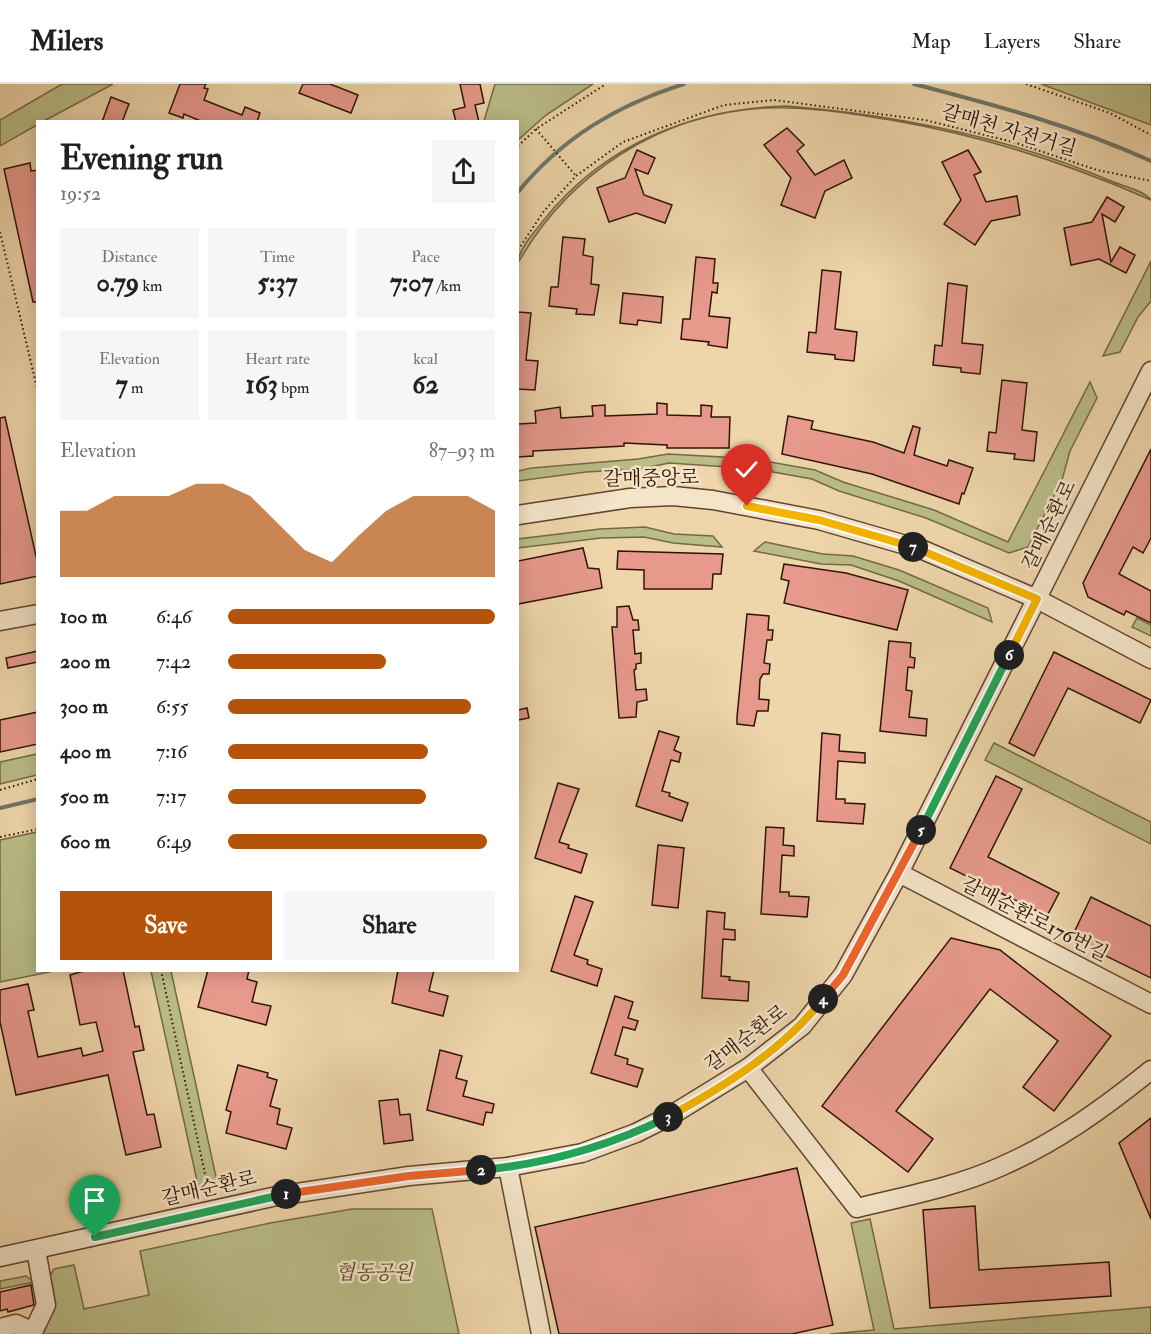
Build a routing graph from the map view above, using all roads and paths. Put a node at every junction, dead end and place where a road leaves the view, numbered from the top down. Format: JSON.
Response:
{"nodes":[{"id":1,"x":606,"y":84,"type":"edge"},
{"id":2,"x":1026,"y":84,"type":"edge"},
{"id":3,"x":536,"y":129,"type":"junction"},
{"id":4,"x":1151,"y":135,"type":"edge"},
{"id":5,"x":519,"y":145,"type":"edge"},
{"id":6,"x":575,"y":175,"type":"junction"},
{"id":7,"x":1151,"y":182,"type":"edge"},
{"id":8,"x":0,"y":232,"type":"edge"},
{"id":9,"x":519,"y":248,"type":"edge"},
{"id":10,"x":1151,"y":371,"type":"edge"},
{"id":11,"x":36,"y":384,"type":"edge"},
{"id":12,"x":1146,"y":394,"type":"edge"},
{"id":13,"x":519,"y":515,"type":"edge"},
{"id":14,"x":1037,"y":599,"type":"junction"},
{"id":15,"x":36,"y":614,"type":"edge"},
{"id":16,"x":0,"y":621,"type":"edge"},
{"id":17,"x":1151,"y":658,"type":"edge"},
{"id":18,"x":36,"y":779,"type":"edge"},
{"id":19,"x":0,"y":790,"type":"edge"},
{"id":20,"x":36,"y":829,"type":"edge"},
{"id":21,"x":0,"y":837,"type":"edge"},
{"id":22,"x":899,"y":873,"type":"junction"},
{"id":23,"x":161,"y":972,"type":"edge"},
{"id":24,"x":1151,"y":1004,"type":"edge"},
{"id":25,"x":748,"y":1068,"type":"junction"},
{"id":26,"x":1151,"y":1070,"type":"edge"},
{"id":27,"x":508,"y":1167,"type":"junction"},
{"id":28,"x":214,"y":1211,"type":"junction"},
{"id":29,"x":36,"y":1250,"type":"junction"},
{"id":30,"x":0,"y":1257,"type":"edge"},
{"id":31,"x":0,"y":1328,"type":"edge"},
{"id":32,"x":32,"y":1333,"type":"edge"},
{"id":33,"x":541,"y":1334,"type":"edge"}],
"edges":[{"from":1,"to":3,"type":"path"},
{"from":2,"to":4,"type":"path"},
{"from":3,"to":5,"type":"path"},
{"from":3,"to":6,"type":"path"},
{"from":6,"to":7,"type":"path","name":"갈매천 자전거길"},
{"from":6,"to":9,"type":"path","name":"갈매천 자전거길"},
{"from":8,"to":11,"type":"path"},
{"from":10,"to":12,"type":"street","name":"갈매순환로"},
{"from":12,"to":14,"type":"street","name":"갈매순환로"},
{"from":13,"to":14,"type":"street","name":"갈매중앙로"},
{"from":14,"to":17,"type":"street","name":"갈매중앙로"},
{"from":14,"to":22,"type":"street","name":"갈매순환로"},
{"from":15,"to":16,"type":"street"},
{"from":18,"to":19,"type":"path"},
{"from":20,"to":21,"type":"path"},
{"from":22,"to":24,"type":"street","name":"갈매순환로176번길"},
{"from":22,"to":25,"type":"street","name":"갈매순환로"},
{"from":23,"to":28,"type":"path"},
{"from":25,"to":26,"type":"street"},
{"from":25,"to":27,"type":"street","name":"갈매순환로"},
{"from":27,"to":28,"type":"street","name":"갈매순환로"},
{"from":27,"to":33,"type":"street"},
{"from":28,"to":29,"type":"street","name":"갈매순환로"},
{"from":29,"to":30,"type":"street","name":"갈매순환로"},
{"from":29,"to":32,"type":"street"},
{"from":31,"to":32,"type":"street"}]}
